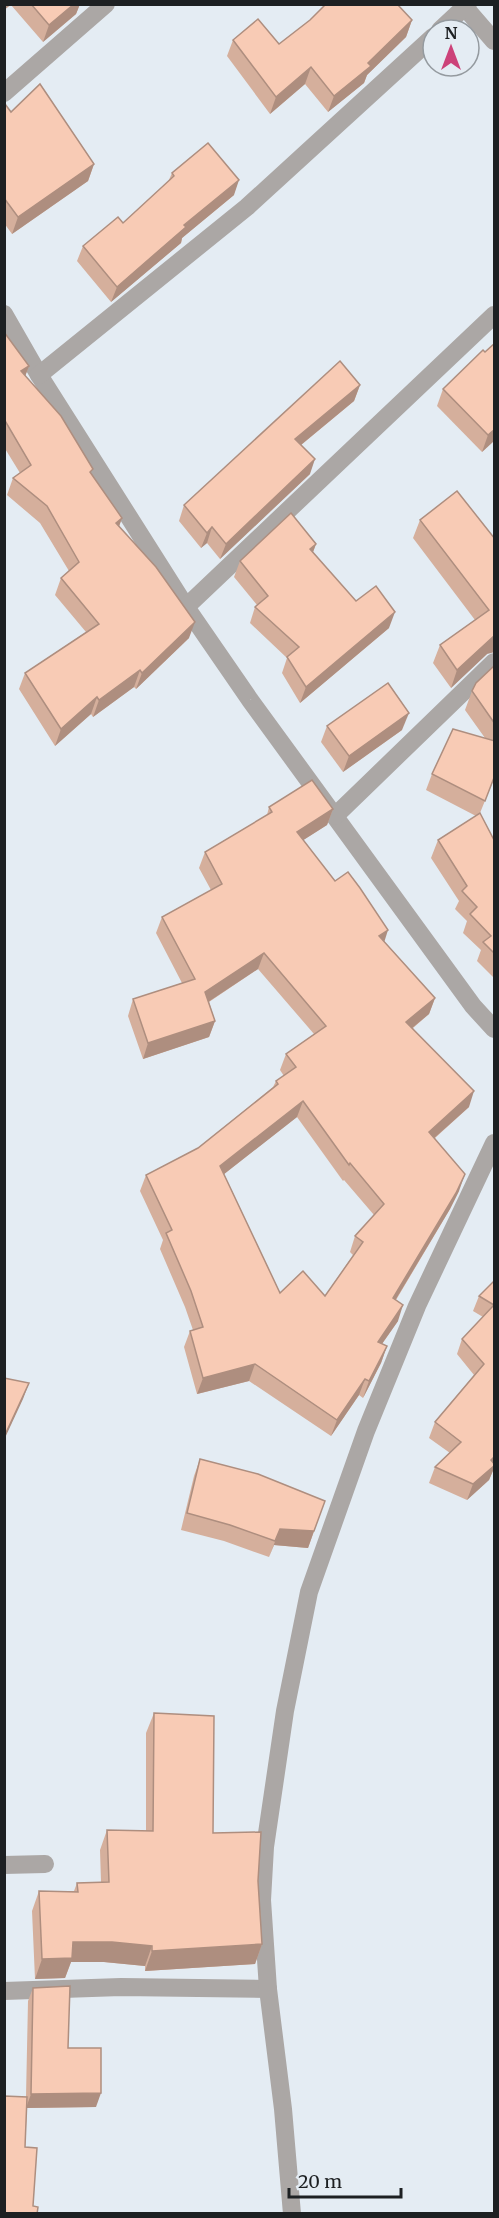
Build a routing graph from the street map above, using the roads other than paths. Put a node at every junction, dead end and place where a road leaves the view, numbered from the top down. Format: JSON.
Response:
{"nodes":[{"id":1,"x":106,"y":4,"type":"edge"},
{"id":2,"x":465,"y":6,"type":"edge"},
{"id":3,"x":452,"y":18,"type":"edge"},
{"id":4,"x":495,"y":41,"type":"edge"},
{"id":5,"x":421,"y":48,"type":"edge"},
{"id":6,"x":4,"y":93,"type":"edge"},
{"id":7,"x":4,"y":314,"type":"edge"},
{"id":8,"x":495,"y":315,"type":"edge"},
{"id":9,"x":39,"y":375,"type":"junction"},
{"id":10,"x":186,"y":607,"type":"junction"},
{"id":11,"x":495,"y":662,"type":"edge"},
{"id":12,"x":334,"y":816,"type":"junction"},
{"id":13,"x":495,"y":1029,"type":"edge"},
{"id":14,"x":495,"y":1143,"type":"edge"},
{"id":15,"x":45,"y":1864,"type":"dead end"},
{"id":16,"x":4,"y":1865,"type":"edge"},
{"id":17,"x":268,"y":1989,"type":"junction"},
{"id":18,"x":4,"y":1991,"type":"edge"},
{"id":19,"x":292,"y":2214,"type":"edge"}],
"edges":[{"from":1,"to":6,"type":"street"},
{"from":2,"to":3,"type":"street"},
{"from":2,"to":4,"type":"street"},
{"from":5,"to":9,"type":"street"},
{"from":7,"to":9,"type":"street"},
{"from":8,"to":10,"type":"street"},
{"from":9,"to":10,"type":"street"},
{"from":10,"to":12,"type":"street"},
{"from":11,"to":12,"type":"street"},
{"from":12,"to":13,"type":"street"},
{"from":14,"to":17,"type":"street"},
{"from":15,"to":16,"type":"street"},
{"from":17,"to":18,"type":"street"},
{"from":17,"to":19,"type":"street"}]}
